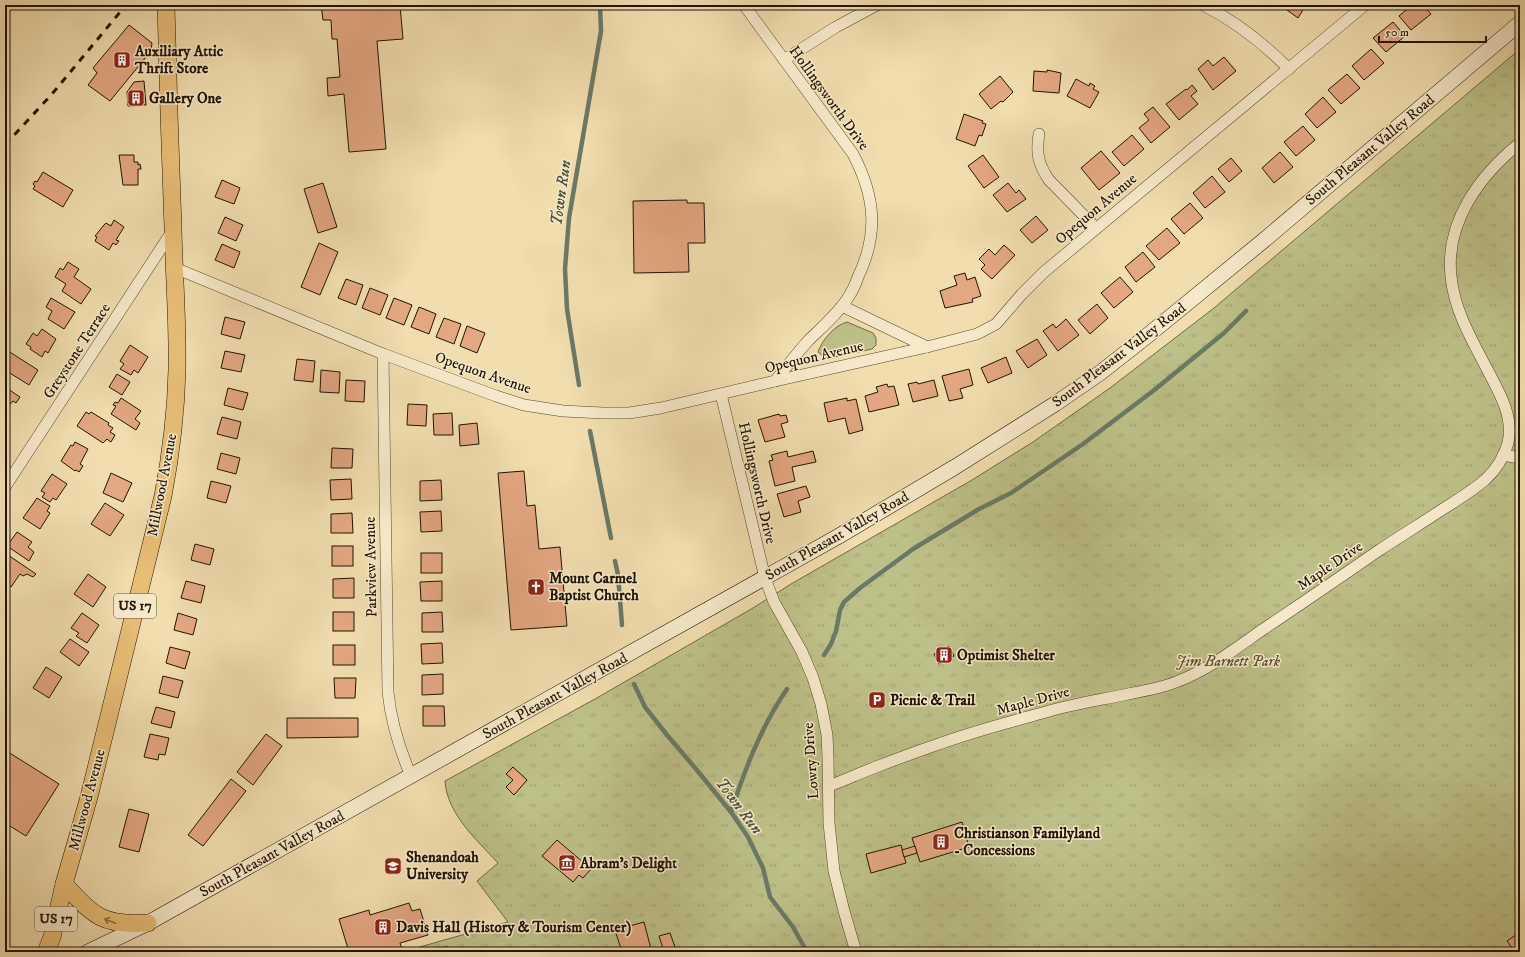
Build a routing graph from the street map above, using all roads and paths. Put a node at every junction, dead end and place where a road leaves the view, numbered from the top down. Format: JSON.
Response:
{"nodes":[{"id":1,"x":166,"y":5,"type":"edge"},
{"id":2,"x":744,"y":5,"type":"edge"},
{"id":3,"x":877,"y":5,"type":"edge"},
{"id":4,"x":1203,"y":5,"type":"edge"},
{"id":5,"x":1365,"y":5,"type":"edge"},
{"id":6,"x":1520,"y":23,"type":"edge"},
{"id":7,"x":784,"y":60,"type":"junction"},
{"id":8,"x":1289,"y":69,"type":"junction"},
{"id":9,"x":1039,"y":134,"type":"dead end"},
{"id":10,"x":1520,"y":143,"type":"edge"},
{"id":11,"x":1096,"y":228,"type":"junction"},
{"id":12,"x":173,"y":230,"type":"junction"},
{"id":13,"x":175,"y":268,"type":"junction"},
{"id":14,"x":842,"y":306,"type":"junction"},
{"id":15,"x":927,"y":347,"type":"junction"},
{"id":16,"x":383,"y":354,"type":"junction"},
{"id":17,"x":775,"y":381,"type":"junction"},
{"id":18,"x":721,"y":394,"type":"junction"},
{"id":19,"x":1503,"y":455,"type":"junction"},
{"id":20,"x":1520,"y":458,"type":"edge"},
{"id":21,"x":5,"y":487,"type":"edge"},
{"id":22,"x":765,"y":578,"type":"junction"},
{"id":23,"x":411,"y":776,"type":"junction"},
{"id":24,"x":829,"y":786,"type":"junction"},
{"id":25,"x":64,"y":884,"type":"junction"},
{"id":26,"x":148,"y":923,"type":"junction"},
{"id":27,"x":46,"y":952,"type":"edge"},
{"id":28,"x":88,"y":952,"type":"edge"},
{"id":29,"x":856,"y":952,"type":"edge"}],
"edges":[{"from":1,"to":12,"type":"main road","name":"Millwood Avenue","number":"US 17"},
{"from":2,"to":7,"type":"street","name":"Hollingsworth Drive"},
{"from":3,"to":7,"type":"street"},
{"from":4,"to":8,"type":"street"},
{"from":5,"to":8,"type":"street","name":"Opequon Avenue"},
{"from":6,"to":22,"type":"main road","name":"South Pleasant Valley Road"},
{"from":7,"to":14,"type":"street","name":"Hollingsworth Drive"},
{"from":8,"to":11,"type":"street","name":"Opequon Avenue"},
{"from":9,"to":11,"type":"street"},
{"from":10,"to":19,"type":"street","name":"Maple Drive"},
{"from":11,"to":15,"type":"street","name":"Opequon Avenue"},
{"from":12,"to":13,"type":"main road","name":"Millwood Avenue","number":"US 17"},
{"from":12,"to":21,"type":"street","name":"Greystone Terrace"},
{"from":13,"to":16,"type":"street","name":"Opequon Avenue"},
{"from":13,"to":25,"type":"main road","name":"Millwood Avenue","number":"US 17"},
{"from":14,"to":15,"type":"street"},
{"from":14,"to":17,"type":"street","name":"Hollingsworth Drive"},
{"from":15,"to":17,"type":"street","name":"Opequon Avenue"},
{"from":16,"to":18,"type":"street","name":"Opequon Avenue"},
{"from":16,"to":23,"type":"street","name":"Parkview Avenue"},
{"from":17,"to":18,"type":"street","name":"Opequon Avenue"},
{"from":18,"to":22,"type":"street","name":"Hollingsworth Drive"},
{"from":19,"to":20,"type":"street"},
{"from":19,"to":24,"type":"street","name":"Maple Drive"},
{"from":22,"to":23,"type":"main road","name":"South Pleasant Valley Road"},
{"from":22,"to":24,"type":"street","name":"Lowry Drive"},
{"from":23,"to":26,"type":"main road","name":"South Pleasant Valley Road"},
{"from":24,"to":29,"type":"street","name":"Lowry Drive"},
{"from":26,"to":25,"type":"main road","one_way":true},
{"from":25,"to":27,"type":"main road","name":"Millwood Avenue","number":"US 17"},
{"from":26,"to":28,"type":"main road","name":"South Pleasant Valley Road"}]}
